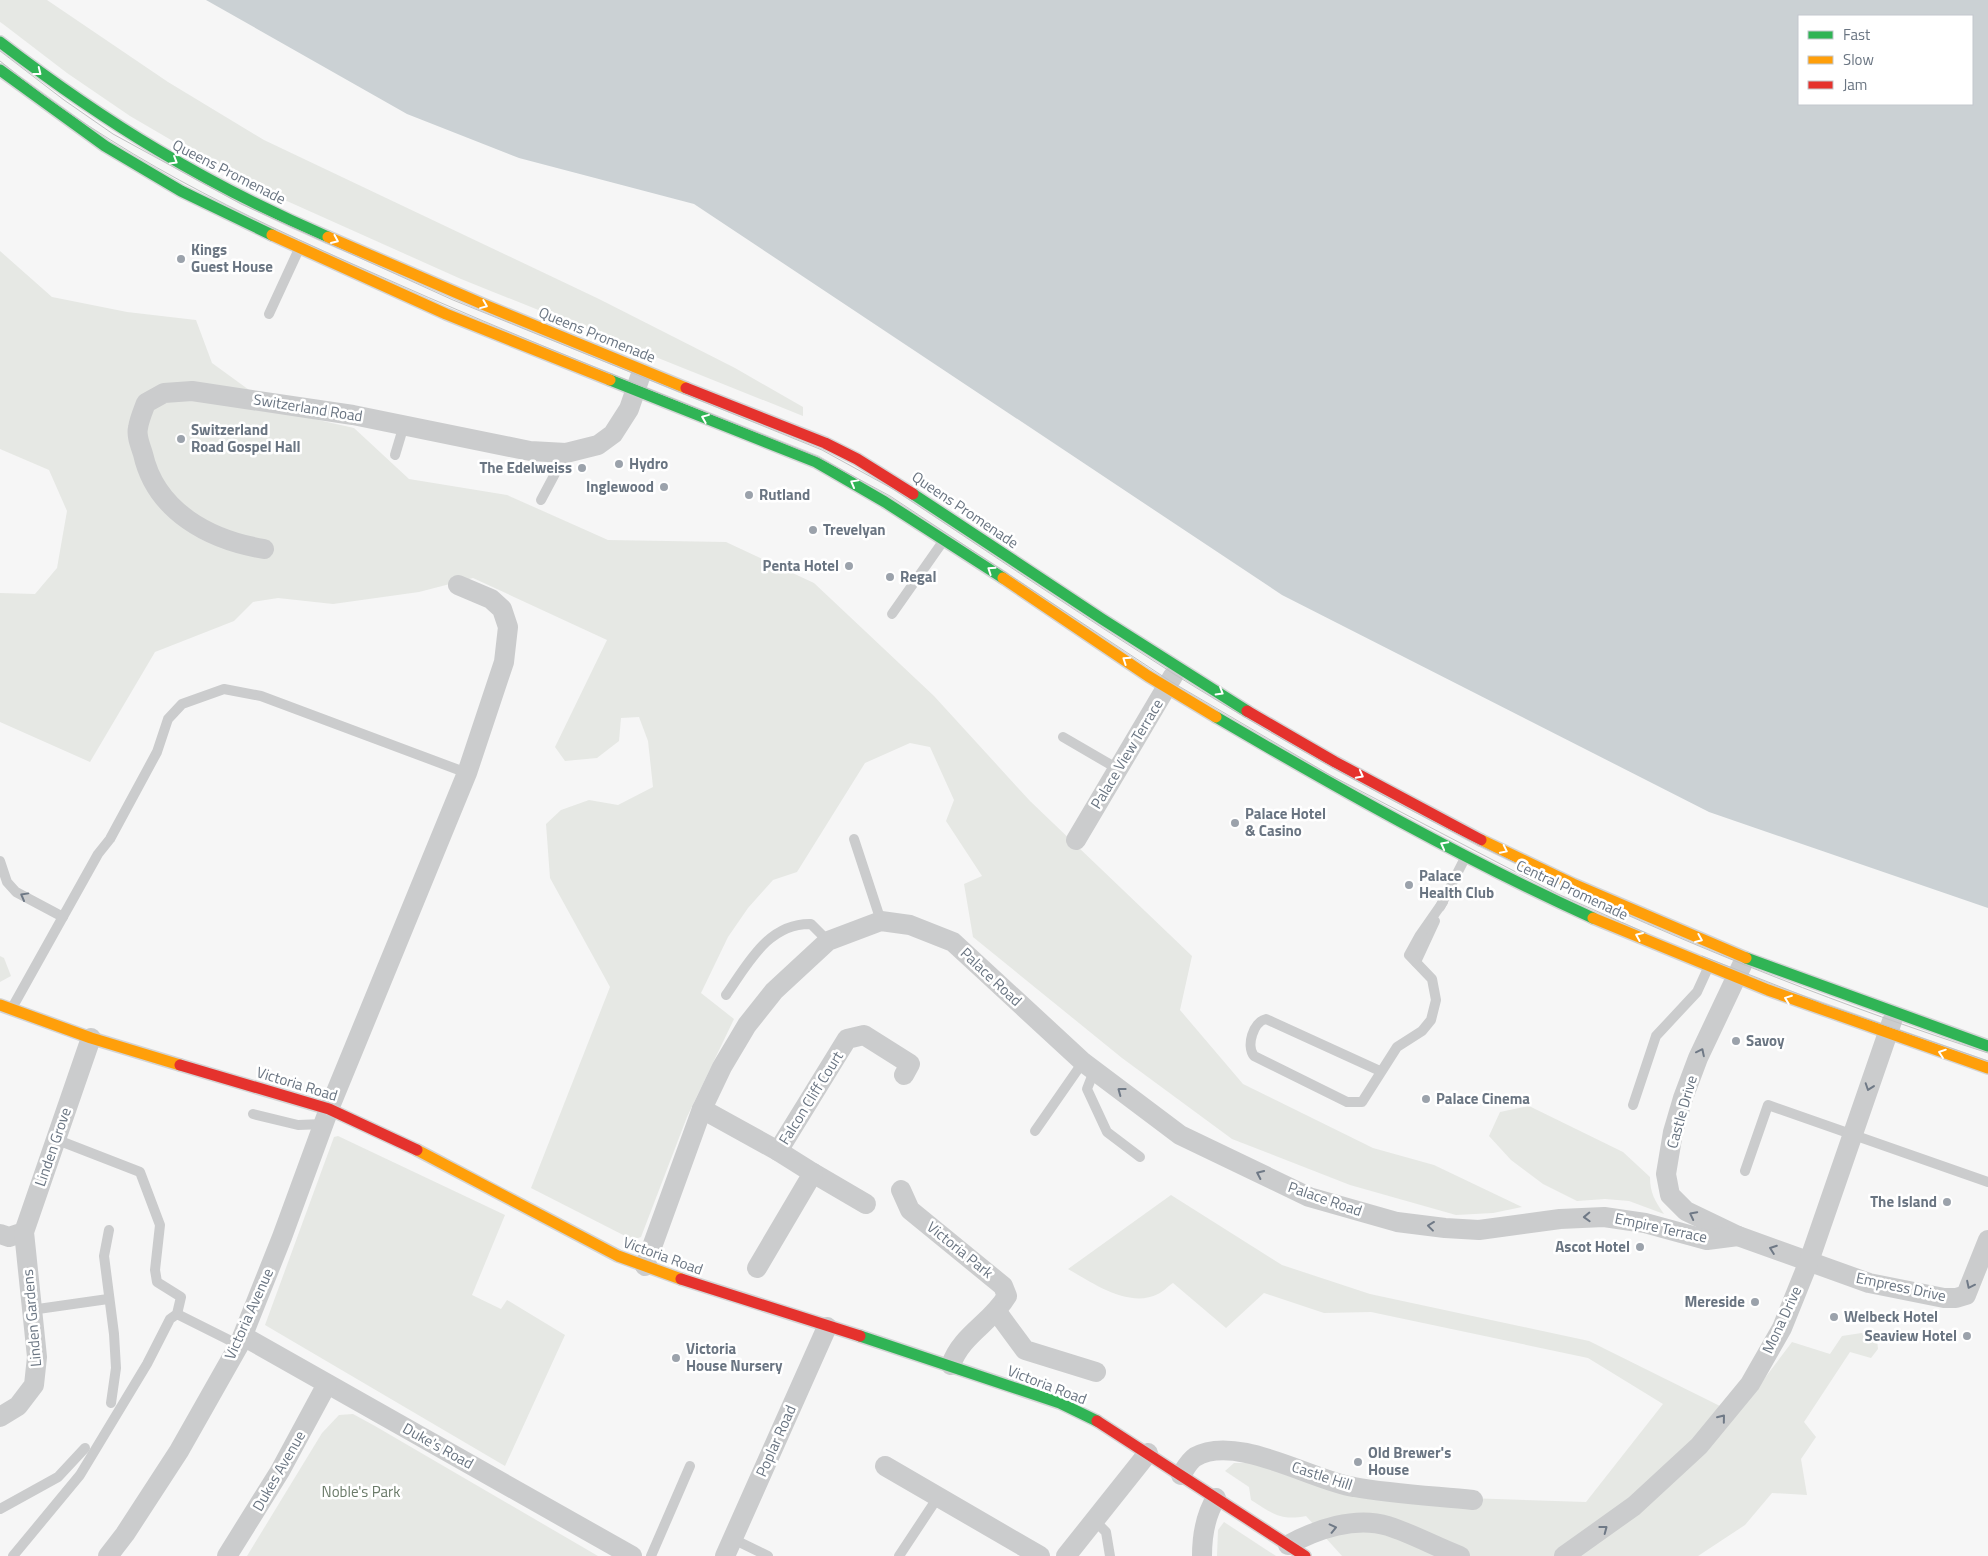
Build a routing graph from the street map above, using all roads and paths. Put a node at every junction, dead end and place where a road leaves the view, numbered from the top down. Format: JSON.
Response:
{"nodes":[{"id":1,"x":0,"y":42,"type":"edge"},
{"id":2,"x":0,"y":70,"type":"edge"},
{"id":3,"x":308,"y":228,"type":"junction"},
{"id":4,"x":299,"y":248,"type":"junction"},
{"id":5,"x":269,"y":314,"type":"dead end"},
{"id":6,"x":643,"y":370,"type":"junction"},
{"id":7,"x":634,"y":390,"type":"junction"},
{"id":8,"x":404,"y":425,"type":"junction"},
{"id":9,"x":566,"y":453,"type":"junction"},
{"id":10,"x":395,"y":455,"type":"dead end"},
{"id":11,"x":540,"y":500,"type":"dead end"},
{"id":12,"x":945,"y":540,"type":"junction"},
{"id":13,"x":264,"y":550,"type":"dead end"},
{"id":14,"x":458,"y":585,"type":"dead end"},
{"id":15,"x":892,"y":614,"type":"dead end"},
{"id":16,"x":1178,"y":667,"type":"junction"},
{"id":17,"x":1166,"y":687,"type":"junction"},
{"id":18,"x":1063,"y":737,"type":"dead end"},
{"id":19,"x":1118,"y":769,"type":"junction"},
{"id":20,"x":467,"y":773,"type":"junction"},
{"id":21,"x":1476,"y":837,"type":"junction"},
{"id":22,"x":854,"y":839,"type":"dead end"},
{"id":23,"x":1076,"y":840,"type":"dead end"},
{"id":24,"x":1466,"y":856,"type":"junction"},
{"id":25,"x":0,"y":860,"type":"edge"},
{"id":26,"x":63,"y":917,"type":"junction"},
{"id":27,"x":881,"y":921,"type":"junction"},
{"id":28,"x":828,"y":941,"type":"junction"},
{"id":29,"x":1717,"y":946,"type":"junction"},
{"id":30,"x":1744,"y":959,"type":"junction"},
{"id":31,"x":1708,"y":967,"type":"junction"},
{"id":32,"x":1736,"y":979,"type":"junction"},
{"id":33,"x":726,"y":995,"type":"dead end"},
{"id":34,"x":0,"y":1005,"type":"edge"},
{"id":35,"x":12,"y":1009,"type":"junction"},
{"id":36,"x":1895,"y":1014,"type":"junction"},
{"id":37,"x":1888,"y":1034,"type":"junction"},
{"id":38,"x":91,"y":1038,"type":"junction"},
{"id":39,"x":1988,"y":1046,"type":"edge"},
{"id":40,"x":1088,"y":1066,"type":"junction"},
{"id":41,"x":1988,"y":1068,"type":"edge"},
{"id":42,"x":1380,"y":1071,"type":"junction"},
{"id":43,"x":904,"y":1074,"type":"dead end"},
{"id":44,"x":1633,"y":1105,"type":"dead end"},
{"id":45,"x":702,"y":1109,"type":"junction"},
{"id":46,"x":253,"y":1114,"type":"dead end"},
{"id":47,"x":327,"y":1117,"type":"junction"},
{"id":48,"x":1035,"y":1131,"type":"dead end"},
{"id":49,"x":1852,"y":1134,"type":"junction"},
{"id":50,"x":55,"y":1139,"type":"junction"},
{"id":51,"x":778,"y":1151,"type":"junction"},
{"id":52,"x":1140,"y":1157,"type":"dead end"},
{"id":53,"x":1745,"y":1171,"type":"dead end"},
{"id":54,"x":813,"y":1173,"type":"junction"},
{"id":55,"x":1988,"y":1182,"type":"edge"},
{"id":56,"x":902,"y":1190,"type":"dead end"},
{"id":57,"x":866,"y":1204,"type":"dead end"},
{"id":58,"x":109,"y":1230,"type":"dead end"},
{"id":59,"x":1479,"y":1230,"type":"joint"},
{"id":60,"x":24,"y":1232,"type":"junction"},
{"id":61,"x":0,"y":1234,"type":"edge"},
{"id":62,"x":1738,"y":1236,"type":"junction"},
{"id":63,"x":1988,"y":1240,"type":"edge"},
{"id":64,"x":1809,"y":1261,"type":"junction"},
{"id":65,"x":645,"y":1266,"type":"junction"},
{"id":66,"x":757,"y":1268,"type":"dead end"},
{"id":67,"x":108,"y":1299,"type":"junction"},
{"id":68,"x":32,"y":1310,"type":"junction"},
{"id":69,"x":998,"y":1312,"type":"junction"},
{"id":70,"x":177,"y":1314,"type":"junction"},
{"id":71,"x":827,"y":1327,"type":"junction"},
{"id":72,"x":241,"y":1340,"type":"junction"},
{"id":73,"x":951,"y":1365,"type":"junction"},
{"id":74,"x":1096,"y":1372,"type":"dead end"},
{"id":75,"x":327,"y":1384,"type":"junction"},
{"id":76,"x":111,"y":1402,"type":"dead end"},
{"id":77,"x":0,"y":1418,"type":"edge"},
{"id":78,"x":85,"y":1448,"type":"dead end"},
{"id":79,"x":1148,"y":1453,"type":"junction"},
{"id":80,"x":690,"y":1466,"type":"dead end"},
{"id":81,"x":885,"y":1466,"type":"dead end"},
{"id":82,"x":1181,"y":1475,"type":"junction"},
{"id":83,"x":938,"y":1497,"type":"junction"},
{"id":84,"x":1216,"y":1498,"type":"junction"},
{"id":85,"x":1473,"y":1500,"type":"dead end"},
{"id":86,"x":1,"y":1507,"type":"edge"},
{"id":87,"x":1095,"y":1521,"type":"junction"},
{"id":88,"x":1288,"y":1545,"type":"junction"},
{"id":89,"x":729,"y":1548,"type":"edge"},
{"id":90,"x":13,"y":1556,"type":"edge"},
{"id":91,"x":108,"y":1556,"type":"edge"},
{"id":92,"x":227,"y":1556,"type":"edge"},
{"id":93,"x":632,"y":1556,"type":"edge"},
{"id":94,"x":651,"y":1556,"type":"edge"},
{"id":95,"x":768,"y":1556,"type":"edge"},
{"id":96,"x":899,"y":1556,"type":"edge"},
{"id":97,"x":1040,"y":1556,"type":"edge"},
{"id":98,"x":1066,"y":1556,"type":"edge"},
{"id":99,"x":1110,"y":1556,"type":"edge"},
{"id":100,"x":1202,"y":1556,"type":"edge"},
{"id":101,"x":1305,"y":1556,"type":"edge"},
{"id":102,"x":1460,"y":1556,"type":"edge"},
{"id":103,"x":1564,"y":1556,"type":"edge"}],
"edges":[{"from":1,"to":3,"type":"main road","name":"Queens Promenade","one_way":true},
{"from":2,"to":4,"type":"main road"},
{"from":3,"to":4,"type":"lane"},
{"from":3,"to":6,"type":"main road","name":"Queens Promenade","one_way":true},
{"from":4,"to":5,"type":"lane"},
{"from":4,"to":7,"type":"main road"},
{"from":6,"to":7,"type":"street","name":"Switzerland Road"},
{"from":6,"to":16,"type":"main road","name":"Queens Promenade"},
{"from":7,"to":9,"type":"street","name":"Switzerland Road"},
{"from":12,"to":7,"type":"main road","one_way":true},
{"from":8,"to":9,"type":"street","name":"Switzerland Road"},
{"from":8,"to":10,"type":"lane"},
{"from":8,"to":13,"type":"street","name":"Switzerland Road"},
{"from":9,"to":11,"type":"lane"},
{"from":12,"to":15,"type":"lane"},
{"from":17,"to":12,"type":"main road","one_way":true},
{"from":14,"to":20,"type":"street","name":"Victoria Avenue"},
{"from":16,"to":17,"type":"street","name":"Palace View Terrace"},
{"from":16,"to":21,"type":"main road","name":"Central Promenade","one_way":true},
{"from":17,"to":19,"type":"street","name":"Palace View Terrace"},
{"from":24,"to":17,"type":"main road","name":"Central Promenade","one_way":true},
{"from":18,"to":19,"type":"lane"},
{"from":19,"to":23,"type":"street","name":"Palace View Terrace"},
{"from":20,"to":26,"type":"lane"},
{"from":20,"to":47,"type":"street","name":"Victoria Avenue"},
{"from":21,"to":24,"type":"lane"},
{"from":21,"to":29,"type":"main road","name":"Central Promenade","one_way":true},
{"from":22,"to":27,"type":"lane"},
{"from":31,"to":24,"type":"main road","name":"Central Promenade","one_way":true},
{"from":24,"to":42,"type":"lane"},
{"from":26,"to":25,"type":"lane","one_way":true},
{"from":26,"to":35,"type":"lane"},
{"from":27,"to":28,"type":"street","name":"Palace Road"},
{"from":27,"to":40,"type":"street","name":"Palace Road"},
{"from":28,"to":33,"type":"lane"},
{"from":28,"to":45,"type":"street","name":"Palace Road"},
{"from":29,"to":30,"type":"main road","name":"Central Promenade"},
{"from":29,"to":31,"type":"lane"},
{"from":30,"to":32,"type":"street","name":"Castle Drive"},
{"from":30,"to":36,"type":"main road","name":"Central Promenade"},
{"from":31,"to":32,"type":"main road","name":"Central Promenade"},
{"from":31,"to":44,"type":"lane"},
{"from":37,"to":32,"type":"main road","name":"Central Promenade","one_way":true},
{"from":62,"to":32,"type":"street","name":"Castle Drive","one_way":true},
{"from":34,"to":35,"type":"main road","name":"Victoria Road"},
{"from":35,"to":38,"type":"main road","name":"Victoria Road"},
{"from":36,"to":37,"type":"street","name":"Mona Drive"},
{"from":36,"to":39,"type":"main road","name":"Central Promenade"},
{"from":41,"to":37,"type":"main road","name":"Central Promenade","one_way":true},
{"from":37,"to":49,"type":"street","name":"Mona Drive","one_way":true},
{"from":38,"to":47,"type":"main road","name":"Victoria Road"},
{"from":38,"to":50,"type":"street","name":"Linden Grove"},
{"from":40,"to":48,"type":"lane"},
{"from":40,"to":52,"type":"lane"},
{"from":59,"to":40,"type":"street","name":"Palace Road","one_way":true},
{"from":42,"to":42,"type":"lane"},
{"from":43,"to":51,"type":"street","name":"Falcon Cliff Court"},
{"from":45,"to":51,"type":"street","name":"Falcon Cliff Court"},
{"from":45,"to":65,"type":"street","name":"Palace Road"},
{"from":46,"to":47,"type":"lane"},
{"from":47,"to":65,"type":"main road","name":"Victoria Road"},
{"from":47,"to":72,"type":"street","name":"Victoria Avenue"},
{"from":49,"to":53,"type":"lane"},
{"from":49,"to":55,"type":"lane"},
{"from":49,"to":64,"type":"street","name":"Mona Drive"},
{"from":50,"to":60,"type":"street","name":"Linden Grove"},
{"from":50,"to":70,"type":"lane"},
{"from":51,"to":54,"type":"street","name":"Falcon Cliff Court"},
{"from":54,"to":57,"type":"street","name":"Falcon Cliff Court"},
{"from":54,"to":66,"type":"street"},
{"from":56,"to":69,"type":"street","name":"Victoria Park"},
{"from":58,"to":67,"type":"lane"},
{"from":62,"to":59,"type":"street","name":"Empire Terrace","one_way":true},
{"from":60,"to":61,"type":"street"},
{"from":60,"to":68,"type":"street","name":"Linden Gardens"},
{"from":64,"to":62,"type":"street","name":"Empire Terrace","one_way":true},
{"from":63,"to":64,"type":"street","name":"Empress Drive","one_way":true},
{"from":103,"to":64,"type":"street","name":"Mona Drive","one_way":true},
{"from":65,"to":71,"type":"main road","name":"Victoria Road"},
{"from":67,"to":68,"type":"lane"},
{"from":67,"to":76,"type":"lane"},
{"from":68,"to":77,"type":"street","name":"Linden Gardens"},
{"from":69,"to":73,"type":"street"},
{"from":69,"to":74,"type":"street"},
{"from":70,"to":72,"type":"lane"},
{"from":70,"to":90,"type":"lane"},
{"from":71,"to":73,"type":"main road","name":"Victoria Road"},
{"from":71,"to":89,"type":"street","name":"Poplar Road"},
{"from":72,"to":75,"type":"street","name":"Duke's Road"},
{"from":72,"to":91,"type":"street","name":"Victoria Avenue"},
{"from":73,"to":79,"type":"main road","name":"Victoria Road"},
{"from":75,"to":92,"type":"street","name":"Dukes Avenue"},
{"from":75,"to":93,"type":"street","name":"Duke's Road"},
{"from":78,"to":86,"type":"lane"},
{"from":79,"to":82,"type":"main road","name":"Victoria Road"},
{"from":79,"to":87,"type":"street"},
{"from":80,"to":94,"type":"lane"},
{"from":81,"to":83,"type":"street"},
{"from":82,"to":84,"type":"main road","name":"Victoria Road"},
{"from":82,"to":85,"type":"street","name":"Castle Hill"},
{"from":83,"to":96,"type":"lane"},
{"from":83,"to":97,"type":"street"},
{"from":84,"to":88,"type":"main road","name":"Victoria Road"},
{"from":84,"to":100,"type":"street"},
{"from":87,"to":98,"type":"street"},
{"from":87,"to":99,"type":"lane"},
{"from":88,"to":101,"type":"main road","name":"Victoria Road"},
{"from":88,"to":102,"type":"street","one_way":true},
{"from":89,"to":95,"type":"lane"}]}
